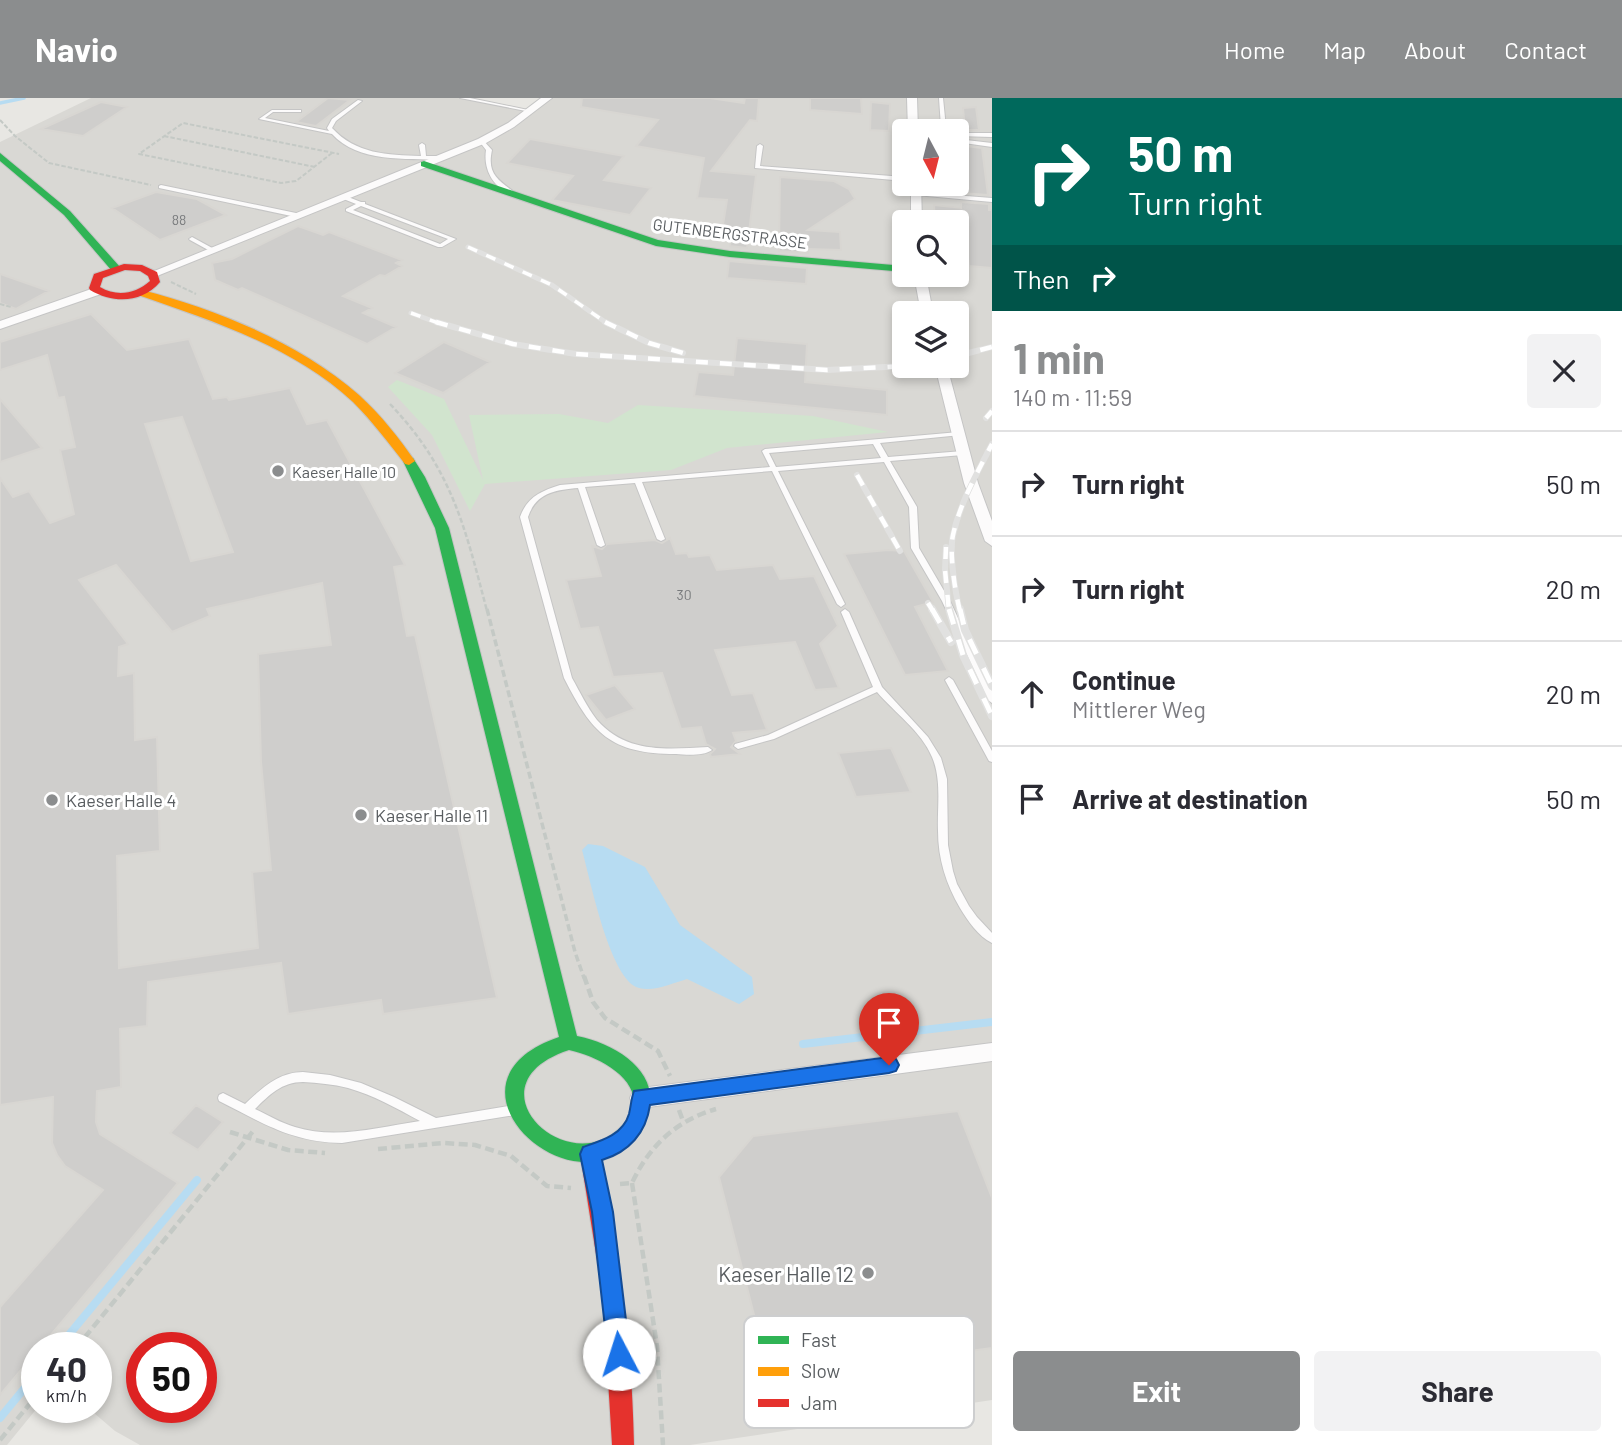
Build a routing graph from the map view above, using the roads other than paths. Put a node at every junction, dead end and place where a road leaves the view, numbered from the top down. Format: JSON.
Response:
{"nodes":[{"id":1,"x":463,"y":98,"type":"edge"},
{"id":2,"x":547,"y":98,"type":"edge"},
{"id":3,"x":912,"y":98,"type":"edge"},
{"id":4,"x":941,"y":98,"type":"edge"},
{"id":5,"x":360,"y":101,"type":"dead end"},
{"id":6,"x":299,"y":111,"type":"dead end"},
{"id":7,"x":531,"y":111,"type":"junction"},
{"id":8,"x":913,"y":119,"type":"edge"},
{"id":9,"x":943,"y":119,"type":"edge"},
{"id":10,"x":333,"y":133,"type":"junction"},
{"id":11,"x":970,"y":134,"type":"edge"},
{"id":12,"x":992,"y":135,"type":"edge"},
{"id":13,"x":482,"y":141,"type":"junction"},
{"id":14,"x":970,"y":142,"type":"edge"},
{"id":15,"x":422,"y":145,"type":"dead end"},
{"id":16,"x":992,"y":145,"type":"edge"},
{"id":17,"x":760,"y":146,"type":"dead end"},
{"id":18,"x":0,"y":156,"type":"edge"},
{"id":19,"x":424,"y":161,"type":"junction"},
{"id":20,"x":892,"y":178,"type":"edge"},
{"id":21,"x":161,"y":187,"type":"road end"},
{"id":22,"x":516,"y":196,"type":"junction"},
{"id":23,"x":950,"y":196,"type":"edge"},
{"id":24,"x":343,"y":197,"type":"junction"},
{"id":25,"x":992,"y":200,"type":"edge"},
{"id":26,"x":363,"y":203,"type":"junction"},
{"id":27,"x":296,"y":215,"type":"junction"},
{"id":28,"x":192,"y":239,"type":"dead end"},
{"id":29,"x":212,"y":250,"type":"junction"},
{"id":30,"x":892,"y":268,"type":"edge"},
{"id":31,"x":116,"y":269,"type":"junction"},
{"id":32,"x":153,"y":274,"type":"junction"},
{"id":33,"x":97,"y":291,"type":"junction"},
{"id":34,"x":142,"y":293,"type":"junction"},
{"id":35,"x":0,"y":325,"type":"edge"},
{"id":36,"x":943,"y":378,"type":"edge"},
{"id":37,"x":959,"y":434,"type":"junction"},
{"id":38,"x":875,"y":441,"type":"junction"},
{"id":39,"x":963,"y":453,"type":"junction"},
{"id":40,"x":885,"y":459,"type":"junction"},
{"id":41,"x":774,"y":469,"type":"junction"},
{"id":42,"x":638,"y":481,"type":"junction"},
{"id":43,"x":580,"y":486,"type":"junction"},
{"id":44,"x":661,"y":539,"type":"dead end"},
{"id":45,"x":992,"y":541,"type":"edge"},
{"id":46,"x":601,"y":545,"type":"dead end"},
{"id":47,"x":949,"y":680,"type":"dead end"},
{"id":48,"x":878,"y":688,"type":"junction"},
{"id":49,"x":992,"y":700,"type":"edge"},
{"id":50,"x":738,"y":746,"type":"dead end"},
{"id":51,"x":708,"y":750,"type":"dead end"},
{"id":52,"x":992,"y":759,"type":"edge"},
{"id":53,"x":992,"y":939,"type":"edge"},
{"id":54,"x":569,"y":1042,"type":"junction"},
{"id":55,"x":992,"y":1052,"type":"edge"},
{"id":56,"x":223,"y":1098,"type":"dead end"},
{"id":57,"x":641,"y":1098,"type":"junction"},
{"id":58,"x":247,"y":1109,"type":"junction"},
{"id":59,"x":518,"y":1110,"type":"junction"},
{"id":60,"x":435,"y":1123,"type":"junction"},
{"id":61,"x":590,"y":1154,"type":"junction"},
{"id":62,"x":623,"y":1445,"type":"edge"}],
"edges":[{"from":1,"to":7,"type":"lane"},
{"from":2,"to":7,"type":"street"},
{"from":3,"to":8,"type":"street"},
{"from":4,"to":9,"type":"lane"},
{"from":5,"to":10,"type":"lane"},
{"from":6,"to":10,"type":"lane"},
{"from":7,"to":13,"type":"street"},
{"from":10,"to":19,"type":"lane"},
{"from":11,"to":12,"type":"lane"},
{"from":13,"to":19,"type":"street"},
{"from":13,"to":22,"type":"lane","name":"GUTENBERGSTRASSE"},
{"from":14,"to":16,"type":"lane"},
{"from":15,"to":19,"type":"lane"},
{"from":17,"to":20,"type":"lane"},
{"from":18,"to":31,"type":"main road"},
{"from":19,"to":22,"type":"main road","name":"GUTENBERGSTRASSE"},
{"from":19,"to":24,"type":"street"},
{"from":21,"to":27,"type":"lane"},
{"from":22,"to":30,"type":"main road","name":"GUTENBERGSTRASSE"},
{"from":23,"to":25,"type":"lane"},
{"from":24,"to":26,"type":"lane"},
{"from":24,"to":27,"type":"street"},
{"from":26,"to":26,"type":"lane"},
{"from":27,"to":29,"type":"street"},
{"from":28,"to":29,"type":"lane"},
{"from":29,"to":32,"type":"street"},
{"from":31,"to":32,"type":"main road"},
{"from":31,"to":33,"type":"main road"},
{"from":32,"to":34,"type":"main road"},
{"from":33,"to":34,"type":"main road"},
{"from":33,"to":35,"type":"street"},
{"from":34,"to":54,"type":"main road"},
{"from":36,"to":37,"type":"street"},
{"from":37,"to":38,"type":"lane"},
{"from":37,"to":39,"type":"street"},
{"from":38,"to":40,"type":"lane"},
{"from":38,"to":41,"type":"lane"},
{"from":39,"to":40,"type":"lane"},
{"from":39,"to":45,"type":"street"},
{"from":40,"to":41,"type":"lane"},
{"from":40,"to":49,"type":"lane"},
{"from":41,"to":42,"type":"lane"},
{"from":41,"to":48,"type":"lane"},
{"from":42,"to":43,"type":"lane"},
{"from":42,"to":44,"type":"lane"},
{"from":43,"to":46,"type":"lane"},
{"from":43,"to":51,"type":"lane"},
{"from":47,"to":52,"type":"lane"},
{"from":48,"to":50,"type":"lane"},
{"from":48,"to":53,"type":"lane"},
{"from":54,"to":57,"type":"main road"},
{"from":54,"to":59,"type":"main road"},
{"from":55,"to":57,"type":"street"},
{"from":56,"to":58,"type":"lane"},
{"from":57,"to":61,"type":"main road"},
{"from":58,"to":60,"type":"lane"},
{"from":58,"to":60,"type":"lane"},
{"from":59,"to":60,"type":"lane"},
{"from":59,"to":61,"type":"main road"},
{"from":61,"to":62,"type":"main road"}]}
